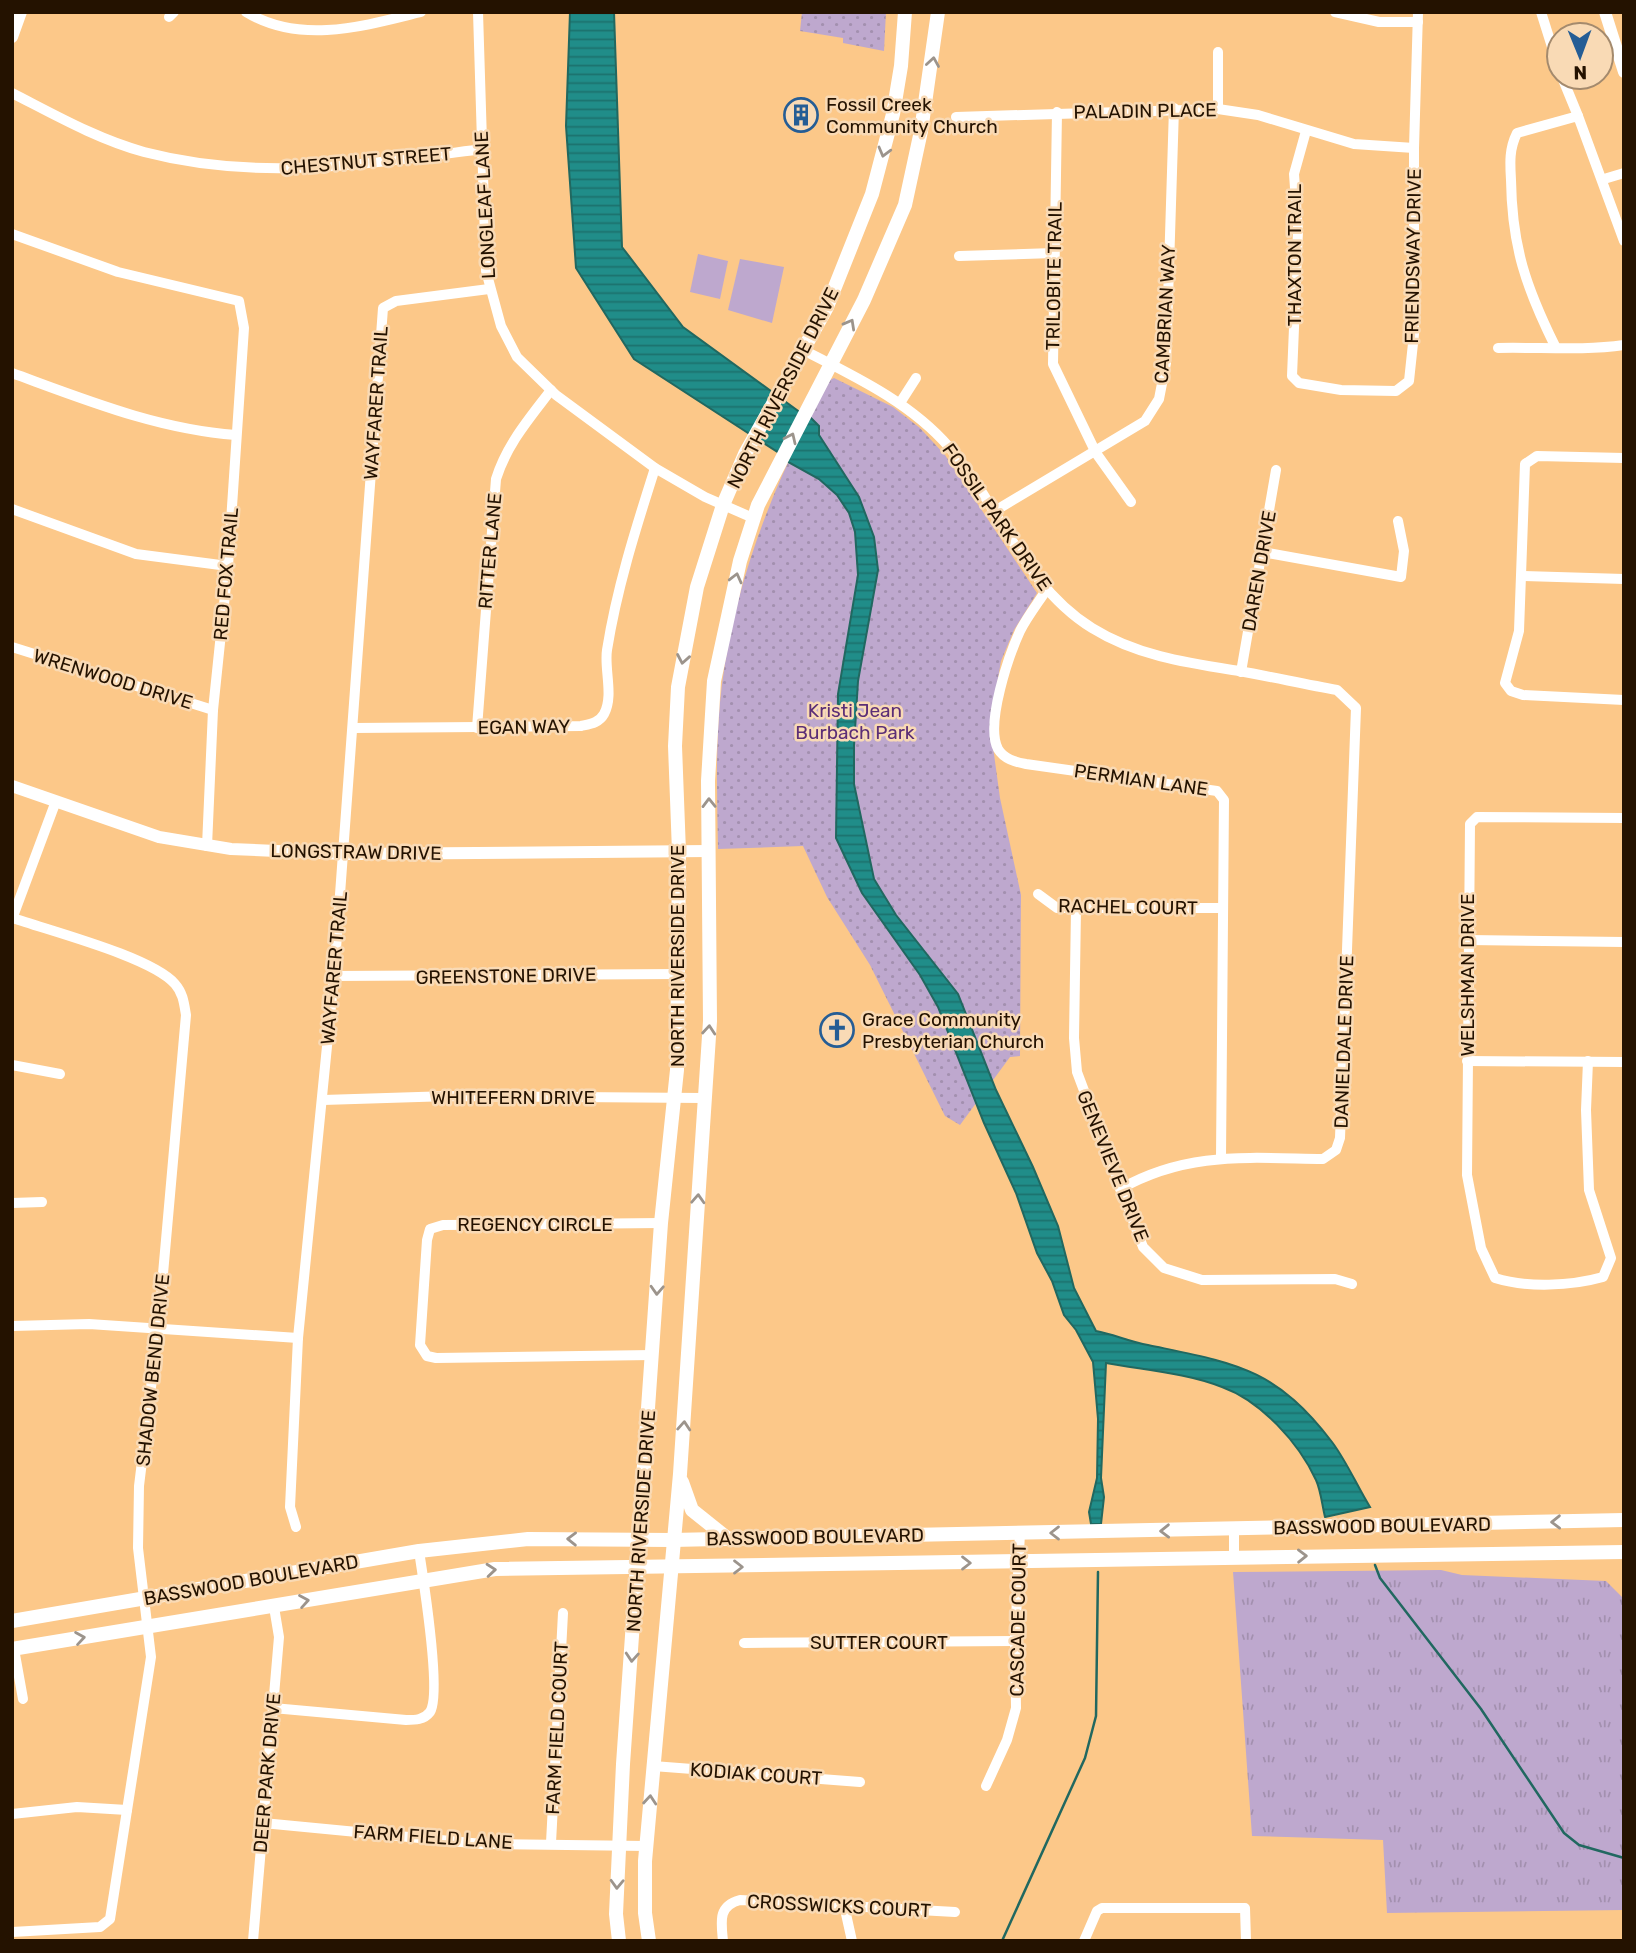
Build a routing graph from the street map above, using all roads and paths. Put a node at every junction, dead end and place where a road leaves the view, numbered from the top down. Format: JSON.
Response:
{"nodes":[{"id":1,"x":22,"y":12,"type":"edge"},
{"id":2,"x":246,"y":12,"type":"edge"},
{"id":3,"x":421,"y":12,"type":"edge"},
{"id":4,"x":478,"y":12,"type":"edge"},
{"id":5,"x":905,"y":12,"type":"edge"},
{"id":6,"x":938,"y":12,"type":"edge"},
{"id":7,"x":1335,"y":12,"type":"edge"},
{"id":8,"x":1605,"y":12,"type":"edge"},
{"id":9,"x":1418,"y":17,"type":"edge"},
{"id":10,"x":12,"y":37,"type":"edge"},
{"id":11,"x":1218,"y":51,"type":"dead end"},
{"id":12,"x":1624,"y":72,"type":"edge"},
{"id":13,"x":1568,"y":91,"type":"edge"},
{"id":14,"x":12,"y":93,"type":"edge"},
{"id":15,"x":1174,"y":108,"type":"junction"},
{"id":16,"x":1218,"y":109,"type":"junction"},
{"id":17,"x":1057,"y":112,"type":"junction"},
{"id":18,"x":1578,"y":116,"type":"junction"},
{"id":19,"x":956,"y":117,"type":"dead end"},
{"id":20,"x":1306,"y":131,"type":"junction"},
{"id":21,"x":1414,"y":148,"type":"junction"},
{"id":22,"x":482,"y":149,"type":"junction"},
{"id":23,"x":1624,"y":173,"type":"edge"},
{"id":24,"x":1604,"y":179,"type":"junction"},
{"id":25,"x":12,"y":234,"type":"edge"},
{"id":26,"x":1624,"y":242,"type":"edge"},
{"id":27,"x":1054,"y":253,"type":"junction"},
{"id":28,"x":959,"y":256,"type":"dead end"},
{"id":29,"x":489,"y":289,"type":"junction"},
{"id":30,"x":1624,"y":345,"type":"edge"},
{"id":31,"x":1555,"y":346,"type":"junction"},
{"id":32,"x":1498,"y":348,"type":"dead end"},
{"id":33,"x":805,"y":351,"type":"junction"},
{"id":34,"x":828,"y":364,"type":"junction"},
{"id":35,"x":12,"y":373,"type":"edge"},
{"id":36,"x":916,"y":378,"type":"dead end"},
{"id":37,"x":1296,"y":380,"type":"joint"},
{"id":38,"x":551,"y":390,"type":"junction"},
{"id":39,"x":900,"y":403,"type":"junction"},
{"id":40,"x":236,"y":435,"type":"junction"},
{"id":41,"x":1096,"y":453,"type":"junction"},
{"id":42,"x":1624,"y":458,"type":"edge"},
{"id":43,"x":655,"y":468,"type":"junction"},
{"id":44,"x":1276,"y":470,"type":"dead end"},
{"id":45,"x":1131,"y":502,"type":"dead end"},
{"id":46,"x":723,"y":505,"type":"junction"},
{"id":47,"x":12,"y":509,"type":"edge"},
{"id":48,"x":993,"y":512,"type":"junction"},
{"id":49,"x":753,"y":518,"type":"junction"},
{"id":50,"x":1398,"y":521,"type":"dead end"},
{"id":51,"x":1262,"y":552,"type":"junction"},
{"id":52,"x":228,"y":566,"type":"junction"},
{"id":53,"x":1522,"y":576,"type":"junction"},
{"id":54,"x":1624,"y":579,"type":"edge"},
{"id":55,"x":1047,"y":589,"type":"junction"},
{"id":56,"x":12,"y":647,"type":"edge"},
{"id":57,"x":1241,"y":671,"type":"junction"},
{"id":58,"x":1624,"y":700,"type":"edge"},
{"id":59,"x":1356,"y":708,"type":"joint"},
{"id":60,"x":213,"y":710,"type":"junction"},
{"id":61,"x":354,"y":728,"type":"junction"},
{"id":62,"x":477,"y":728,"type":"junction"},
{"id":63,"x":12,"y":786,"type":"edge"},
{"id":64,"x":56,"y":801,"type":"junction"},
{"id":65,"x":1624,"y":818,"type":"edge"},
{"id":66,"x":207,"y":846,"type":"junction"},
{"id":67,"x":709,"y":851,"type":"junction"},
{"id":68,"x":679,"y":852,"type":"junction"},
{"id":69,"x":344,"y":854,"type":"junction"},
{"id":70,"x":1038,"y":894,"type":"dead end"},
{"id":71,"x":1222,"y":908,"type":"junction"},
{"id":72,"x":1076,"y":909,"type":"junction"},
{"id":73,"x":13,"y":919,"type":"edge"},
{"id":74,"x":1468,"y":940,"type":"junction"},
{"id":75,"x":1624,"y":942,"type":"edge"},
{"id":76,"x":679,"y":974,"type":"junction"},
{"id":77,"x":334,"y":976,"type":"junction"},
{"id":78,"x":1467,"y":1061,"type":"junction"},
{"id":79,"x":1588,"y":1061,"type":"junction"},
{"id":80,"x":1624,"y":1062,"type":"edge"},
{"id":81,"x":12,"y":1065,"type":"edge"},
{"id":82,"x":60,"y":1074,"type":"dead end"},
{"id":83,"x":675,"y":1098,"type":"junction"},
{"id":84,"x":703,"y":1098,"type":"junction"},
{"id":85,"x":323,"y":1100,"type":"junction"},
{"id":86,"x":1221,"y":1157,"type":"junction"},
{"id":87,"x":1120,"y":1189,"type":"junction"},
{"id":88,"x":42,"y":1202,"type":"dead end"},
{"id":89,"x":12,"y":1203,"type":"edge"},
{"id":90,"x":661,"y":1223,"type":"junction"},
{"id":91,"x":1352,"y":1284,"type":"dead end"},
{"id":92,"x":12,"y":1326,"type":"edge"},
{"id":93,"x":158,"y":1330,"type":"junction"},
{"id":94,"x":298,"y":1338,"type":"junction"},
{"id":95,"x":653,"y":1355,"type":"junction"},
{"id":96,"x":680,"y":1474,"type":"junction"},
{"id":97,"x":1624,"y":1520,"type":"edge"},
{"id":98,"x":296,"y":1527,"type":"dead end"},
{"id":99,"x":1234,"y":1530,"type":"junction"},
{"id":100,"x":1020,"y":1532,"type":"junction"},
{"id":101,"x":727,"y":1538,"type":"junction"},
{"id":102,"x":640,"y":1540,"type":"junction"},
{"id":103,"x":672,"y":1540,"type":"junction"},
{"id":104,"x":419,"y":1551,"type":"junction"},
{"id":105,"x":1624,"y":1552,"type":"edge"},
{"id":106,"x":1234,"y":1557,"type":"junction"},
{"id":107,"x":1016,"y":1563,"type":"junction"},
{"id":108,"x":638,"y":1567,"type":"junction"},
{"id":109,"x":670,"y":1567,"type":"junction"},
{"id":110,"x":424,"y":1580,"type":"junction"},
{"id":111,"x":143,"y":1599,"type":"junction"},
{"id":112,"x":274,"y":1606,"type":"junction"},
{"id":113,"x":563,"y":1613,"type":"dead end"},
{"id":114,"x":12,"y":1621,"type":"edge"},
{"id":115,"x":146,"y":1627,"type":"junction"},
{"id":116,"x":1015,"y":1641,"type":"junction"},
{"id":117,"x":744,"y":1643,"type":"dead end"},
{"id":118,"x":13,"y":1649,"type":"edge"},
{"id":119,"x":23,"y":1699,"type":"dead end"},
{"id":120,"x":273,"y":1708,"type":"junction"},
{"id":121,"x":653,"y":1766,"type":"junction"},
{"id":122,"x":860,"y":1782,"type":"dead end"},
{"id":123,"x":986,"y":1786,"type":"dead end"},
{"id":124,"x":127,"y":1810,"type":"junction"},
{"id":125,"x":12,"y":1814,"type":"edge"},
{"id":126,"x":263,"y":1823,"type":"junction"},
{"id":127,"x":551,"y":1843,"type":"junction"},
{"id":128,"x":618,"y":1846,"type":"junction"},
{"id":129,"x":646,"y":1846,"type":"junction"},
{"id":130,"x":844,"y":1905,"type":"junction"},
{"id":131,"x":955,"y":1912,"type":"dead end"},
{"id":132,"x":12,"y":1932,"type":"edge"},
{"id":133,"x":253,"y":1941,"type":"edge"},
{"id":134,"x":619,"y":1941,"type":"edge"},
{"id":135,"x":649,"y":1941,"type":"edge"},
{"id":136,"x":723,"y":1941,"type":"edge"},
{"id":137,"x":852,"y":1941,"type":"edge"},
{"id":138,"x":1084,"y":1941,"type":"edge"},
{"id":139,"x":1246,"y":1941,"type":"edge"}],
"edges":[{"from":1,"to":10,"type":"street"},
{"from":2,"to":3,"type":"street"},
{"from":4,"to":22,"type":"street","name":"LONGLEAF LANE"},
{"from":5,"to":33,"type":"main road","name":"NORTH RIVERSIDE DRIVE","one_way":true},
{"from":34,"to":6,"type":"main road","name":"NORTH RIVERSIDE DRIVE","one_way":true},
{"from":7,"to":9,"type":"street"},
{"from":8,"to":12,"type":"street"},
{"from":9,"to":21,"type":"street","name":"FRIENDSWAY DRIVE"},
{"from":11,"to":16,"type":"street"},
{"from":13,"to":18,"type":"street"},
{"from":14,"to":22,"type":"street","name":"CHESTNUT STREET"},
{"from":15,"to":16,"type":"street","name":"PALADIN PLACE"},
{"from":15,"to":17,"type":"street","name":"PALADIN PLACE"},
{"from":15,"to":41,"type":"street","name":"CAMBRIAN WAY"},
{"from":16,"to":20,"type":"street","name":"PALADIN PLACE"},
{"from":17,"to":19,"type":"street","name":"PALADIN PLACE"},
{"from":17,"to":27,"type":"street","name":"TRILOBITE TRAIL"},
{"from":18,"to":24,"type":"street"},
{"from":18,"to":31,"type":"street"},
{"from":20,"to":21,"type":"street","name":"PALADIN PLACE"},
{"from":20,"to":37,"type":"street","name":"THAXTON TRAIL"},
{"from":21,"to":37,"type":"street","name":"FRIENDSWAY DRIVE"},
{"from":22,"to":29,"type":"street","name":"LONGLEAF LANE"},
{"from":23,"to":24,"type":"street"},
{"from":24,"to":26,"type":"street"},
{"from":25,"to":40,"type":"street","name":"RED FOX TRAIL"},
{"from":27,"to":28,"type":"street"},
{"from":27,"to":41,"type":"street","name":"TRILOBITE TRAIL"},
{"from":29,"to":38,"type":"street","name":"LONGLEAF LANE"},
{"from":29,"to":61,"type":"street","name":"WAYFARER TRAIL"},
{"from":30,"to":31,"type":"street"},
{"from":31,"to":32,"type":"street"},
{"from":33,"to":34,"type":"street","name":"FOSSIL PARK DRIVE"},
{"from":33,"to":46,"type":"main road","name":"NORTH RIVERSIDE DRIVE"},
{"from":34,"to":39,"type":"street","name":"FOSSIL PARK DRIVE"},
{"from":49,"to":34,"type":"main road","name":"NORTH RIVERSIDE DRIVE","one_way":true},
{"from":35,"to":40,"type":"street"},
{"from":36,"to":39,"type":"street"},
{"from":38,"to":43,"type":"street","name":"LONGLEAF LANE"},
{"from":38,"to":62,"type":"street","name":"RITTER LANE"},
{"from":39,"to":48,"type":"street","name":"FOSSIL PARK DRIVE"},
{"from":40,"to":52,"type":"street","name":"RED FOX TRAIL"},
{"from":41,"to":45,"type":"street","name":"TRILOBITE TRAIL"},
{"from":41,"to":48,"type":"street","name":"CAMBRIAN WAY"},
{"from":42,"to":53,"type":"street"},
{"from":43,"to":46,"type":"street","name":"LONGLEAF LANE"},
{"from":43,"to":62,"type":"street","name":"EGAN WAY"},
{"from":44,"to":51,"type":"street","name":"DAREN DRIVE"},
{"from":46,"to":49,"type":"street","name":"LONGLEAF LANE"},
{"from":46,"to":68,"type":"main road","name":"NORTH RIVERSIDE DRIVE","one_way":true},
{"from":47,"to":52,"type":"street"},
{"from":48,"to":55,"type":"street","name":"FOSSIL PARK DRIVE"},
{"from":67,"to":49,"type":"main road","name":"NORTH RIVERSIDE DRIVE","one_way":true},
{"from":50,"to":51,"type":"street"},
{"from":51,"to":57,"type":"street","name":"DAREN DRIVE"},
{"from":52,"to":60,"type":"street","name":"RED FOX TRAIL"},
{"from":53,"to":54,"type":"street"},
{"from":53,"to":58,"type":"street"},
{"from":55,"to":57,"type":"street","name":"FOSSIL PARK DRIVE"},
{"from":55,"to":71,"type":"street","name":"PERMIAN LANE"},
{"from":56,"to":60,"type":"street","name":"WRENWOOD DRIVE"},
{"from":57,"to":59,"type":"street","name":"FOSSIL PARK DRIVE"},
{"from":59,"to":86,"type":"street","name":"DANIELDALE DRIVE"},
{"from":60,"to":66,"type":"street","name":"RED FOX TRAIL"},
{"from":61,"to":62,"type":"street","name":"EGAN WAY"},
{"from":61,"to":69,"type":"street","name":"WAYFARER TRAIL"},
{"from":63,"to":64,"type":"street","name":"LONGSTRAW DRIVE"},
{"from":64,"to":66,"type":"street","name":"LONGSTRAW DRIVE"},
{"from":64,"to":73,"type":"street"},
{"from":65,"to":74,"type":"street","name":"WELSHMAN DRIVE"},
{"from":66,"to":69,"type":"street","name":"LONGSTRAW DRIVE"},
{"from":67,"to":68,"type":"street","name":"LONGSTRAW DRIVE"},
{"from":84,"to":67,"type":"main road","name":"NORTH RIVERSIDE DRIVE","one_way":true},
{"from":68,"to":69,"type":"street","name":"LONGSTRAW DRIVE"},
{"from":68,"to":76,"type":"main road","name":"NORTH RIVERSIDE DRIVE"},
{"from":69,"to":77,"type":"street","name":"WAYFARER TRAIL"},
{"from":70,"to":72,"type":"street","name":"RACHEL COURT"},
{"from":71,"to":72,"type":"street","name":"RACHEL COURT"},
{"from":71,"to":86,"type":"street","name":"PERMIAN LANE"},
{"from":72,"to":87,"type":"street","name":"GENEVIEVE DRIVE"},
{"from":73,"to":93,"type":"street","name":"SHADOW BEND DRIVE"},
{"from":74,"to":75,"type":"street"},
{"from":74,"to":78,"type":"street","name":"WELSHMAN DRIVE"},
{"from":76,"to":77,"type":"street","name":"GREENSTONE DRIVE"},
{"from":76,"to":83,"type":"main road","name":"NORTH RIVERSIDE DRIVE"},
{"from":77,"to":85,"type":"street","name":"WAYFARER TRAIL"},
{"from":78,"to":79,"type":"street"},
{"from":78,"to":79,"type":"street","name":"WELSHMAN DRIVE"},
{"from":79,"to":80,"type":"street"},
{"from":81,"to":82,"type":"street"},
{"from":83,"to":84,"type":"street","name":"WHITEFERN DRIVE"},
{"from":83,"to":85,"type":"street","name":"WHITEFERN DRIVE"},
{"from":83,"to":90,"type":"main road","name":"NORTH RIVERSIDE DRIVE"},
{"from":96,"to":84,"type":"main road","name":"NORTH RIVERSIDE DRIVE","one_way":true},
{"from":85,"to":94,"type":"street","name":"WAYFARER TRAIL"},
{"from":86,"to":87,"type":"street","name":"DANIELDALE DRIVE"},
{"from":87,"to":91,"type":"street","name":"GENEVIEVE DRIVE"},
{"from":88,"to":89,"type":"street"},
{"from":90,"to":95,"type":"main road","name":"NORTH RIVERSIDE DRIVE","one_way":true},
{"from":90,"to":95,"type":"street","name":"REGENCY CIRCLE"},
{"from":92,"to":93,"type":"street"},
{"from":93,"to":94,"type":"street"},
{"from":93,"to":111,"type":"street","name":"SHADOW BEND DRIVE"},
{"from":94,"to":98,"type":"street","name":"WAYFARER TRAIL"},
{"from":95,"to":102,"type":"main road","name":"NORTH RIVERSIDE DRIVE"},
{"from":96,"to":101,"type":"main road"},
{"from":96,"to":103,"type":"main road","name":"NORTH RIVERSIDE DRIVE"},
{"from":97,"to":99,"type":"main road","name":"BASSWOOD BOULEVARD","one_way":true},
{"from":99,"to":100,"type":"main road","name":"BASSWOOD BOULEVARD","one_way":true},
{"from":99,"to":106,"type":"street"},
{"from":100,"to":101,"type":"main road","name":"BASSWOOD BOULEVARD"},
{"from":100,"to":107,"type":"street","name":"CASCADE COURT"},
{"from":101,"to":103,"type":"main road","name":"BASSWOOD BOULEVARD"},
{"from":102,"to":103,"type":"main road","name":"BASSWOOD BOULEVARD"},
{"from":102,"to":104,"type":"main road","name":"BASSWOOD BOULEVARD","one_way":true},
{"from":102,"to":108,"type":"main road","name":"NORTH RIVERSIDE DRIVE"},
{"from":103,"to":109,"type":"main road","name":"NORTH RIVERSIDE DRIVE"},
{"from":104,"to":110,"type":"street"},
{"from":104,"to":111,"type":"main road","name":"BASSWOOD BOULEVARD"},
{"from":106,"to":105,"type":"main road","name":"BASSWOOD BOULEVARD","one_way":true},
{"from":106,"to":107,"type":"main road","name":"BASSWOOD BOULEVARD"},
{"from":109,"to":107,"type":"main road","name":"BASSWOOD BOULEVARD","one_way":true},
{"from":107,"to":116,"type":"street","name":"CASCADE COURT"},
{"from":108,"to":109,"type":"main road","name":"BASSWOOD BOULEVARD"},
{"from":110,"to":108,"type":"main road","name":"BASSWOOD BOULEVARD","one_way":true},
{"from":108,"to":128,"type":"main road","name":"NORTH RIVERSIDE DRIVE","one_way":true},
{"from":109,"to":121,"type":"main road","name":"NORTH RIVERSIDE DRIVE"},
{"from":112,"to":110,"type":"main road","name":"BASSWOOD BOULEVARD","one_way":true},
{"from":110,"to":120,"type":"street"},
{"from":111,"to":114,"type":"main road","name":"BASSWOOD BOULEVARD"},
{"from":111,"to":115,"type":"street","name":"SHADOW BEND DRIVE"},
{"from":112,"to":115,"type":"main road","name":"BASSWOOD BOULEVARD"},
{"from":112,"to":120,"type":"street","name":"DEER PARK DRIVE"},
{"from":113,"to":127,"type":"street","name":"FARM FIELD COURT"},
{"from":118,"to":115,"type":"main road","name":"BASSWOOD BOULEVARD","one_way":true},
{"from":115,"to":124,"type":"street","name":"SHADOW BEND DRIVE"},
{"from":116,"to":117,"type":"street","name":"SUTTER COURT"},
{"from":116,"to":123,"type":"street","name":"CASCADE COURT"},
{"from":118,"to":119,"type":"street"},
{"from":120,"to":126,"type":"street","name":"DEER PARK DRIVE"},
{"from":121,"to":122,"type":"street","name":"KODIAK COURT"},
{"from":129,"to":121,"type":"main road","name":"NORTH RIVERSIDE DRIVE","one_way":true},
{"from":124,"to":125,"type":"street"},
{"from":124,"to":132,"type":"street","name":"SHADOW BEND DRIVE"},
{"from":126,"to":127,"type":"street","name":"FARM FIELD LANE"},
{"from":126,"to":133,"type":"street","name":"DEER PARK DRIVE"},
{"from":127,"to":128,"type":"street","name":"FARM FIELD LANE"},
{"from":128,"to":129,"type":"street","name":"FARM FIELD LANE"},
{"from":128,"to":134,"type":"main road","name":"NORTH RIVERSIDE DRIVE","one_way":true},
{"from":129,"to":135,"type":"main road","name":"NORTH RIVERSIDE DRIVE"},
{"from":130,"to":131,"type":"street","name":"CROSSWICKS COURT"},
{"from":130,"to":136,"type":"street","name":"CROSSWICKS COURT"},
{"from":130,"to":137,"type":"street"},
{"from":138,"to":139,"type":"street"}]}
